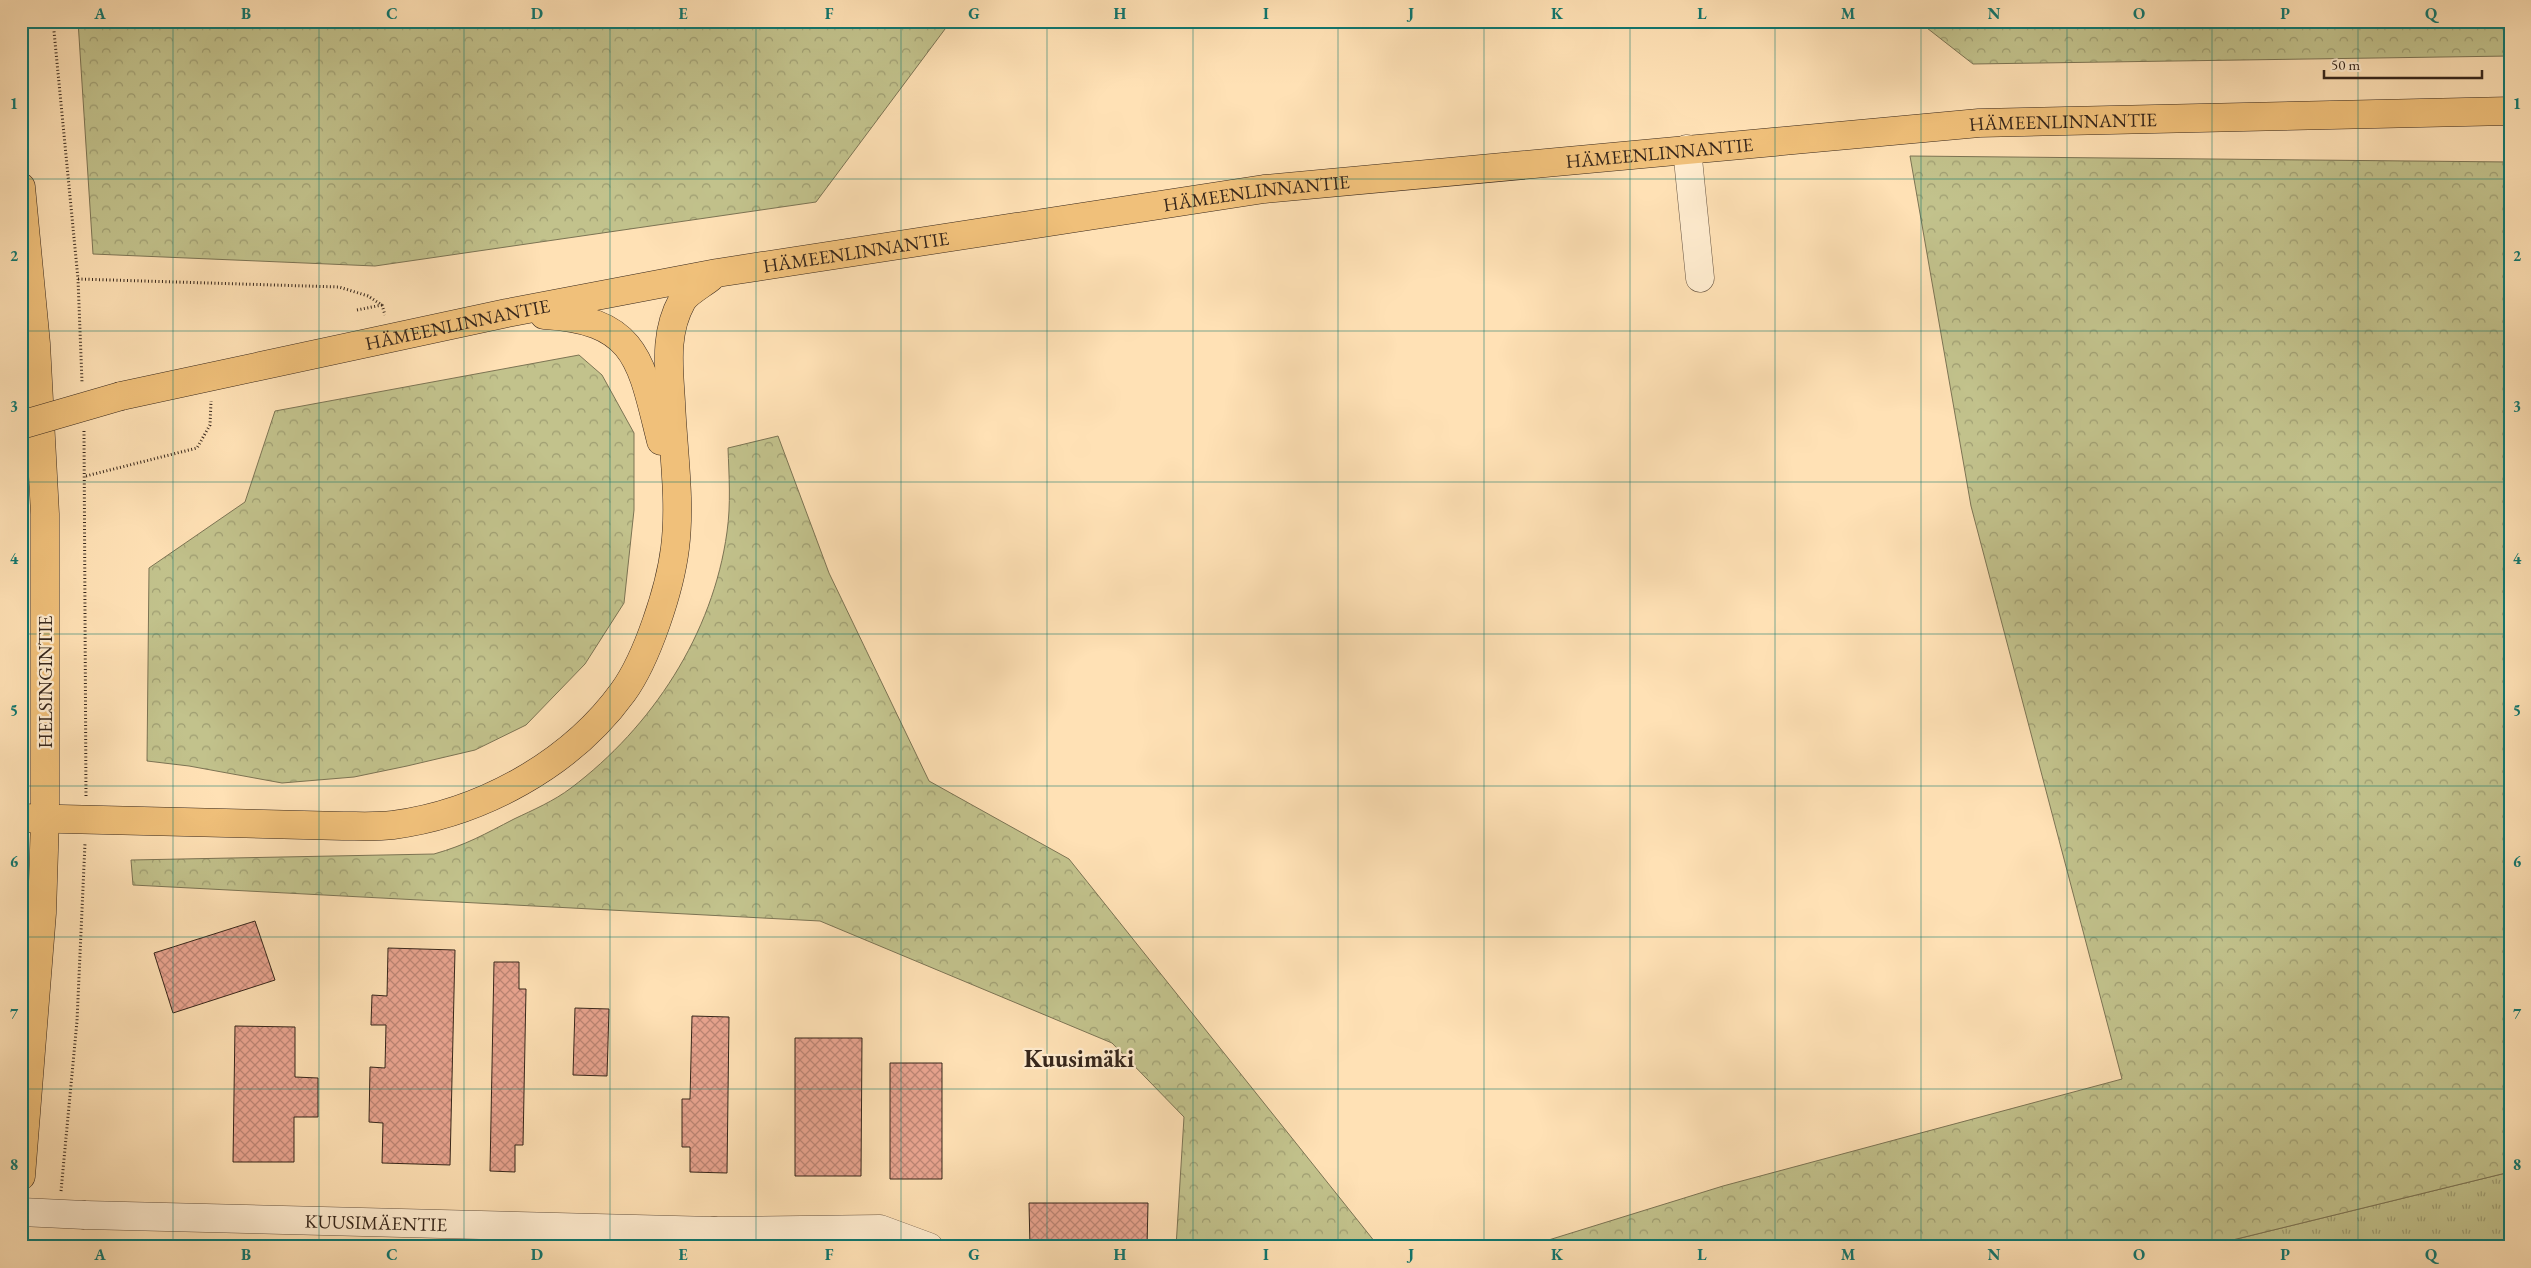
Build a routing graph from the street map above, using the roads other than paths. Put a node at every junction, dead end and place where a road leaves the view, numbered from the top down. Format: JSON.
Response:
{"nodes":[{"id":1,"x":2510,"y":111,"type":"edge"},
{"id":2,"x":1687,"y":149,"type":"junction"},
{"id":3,"x":21,"y":187,"type":"edge"},
{"id":4,"x":717,"y":273,"type":"junction"},
{"id":5,"x":1700,"y":278,"type":"dead end"},
{"id":6,"x":507,"y":313,"type":"junction"},
{"id":7,"x":21,"y":424,"type":"edge"},
{"id":8,"x":676,"y":503,"type":"junction"},
{"id":9,"x":33,"y":819,"type":"edge"},
{"id":10,"x":21,"y":1176,"type":"edge"},
{"id":11,"x":21,"y":1212,"type":"edge"},
{"id":12,"x":714,"y":1239,"type":"edge"},
{"id":13,"x":929,"y":1247,"type":"edge"}],
"edges":[{"from":1,"to":2,"type":"main road","name":"HÄMEENLINNANTIE"},
{"from":2,"to":4,"type":"main road","name":"HÄMEENLINNANTIE"},
{"from":2,"to":5,"type":"street"},
{"from":3,"to":9,"type":"main road","name":"HELSINGINTIE"},
{"from":4,"to":6,"type":"main road","name":"HÄMEENLINNANTIE"},
{"from":4,"to":8,"type":"main road"},
{"from":6,"to":7,"type":"main road","name":"HÄMEENLINNANTIE","bridge":true},
{"from":6,"to":8,"type":"main road"},
{"from":8,"to":9,"type":"main road"},
{"from":9,"to":10,"type":"main road","name":"HELSINGINTIE"},
{"from":11,"to":12,"type":"street","name":"KUUSIMÄENTIE","bridge":true},
{"from":12,"to":13,"type":"street","name":"KUUSIMÄENTIE"}]}
